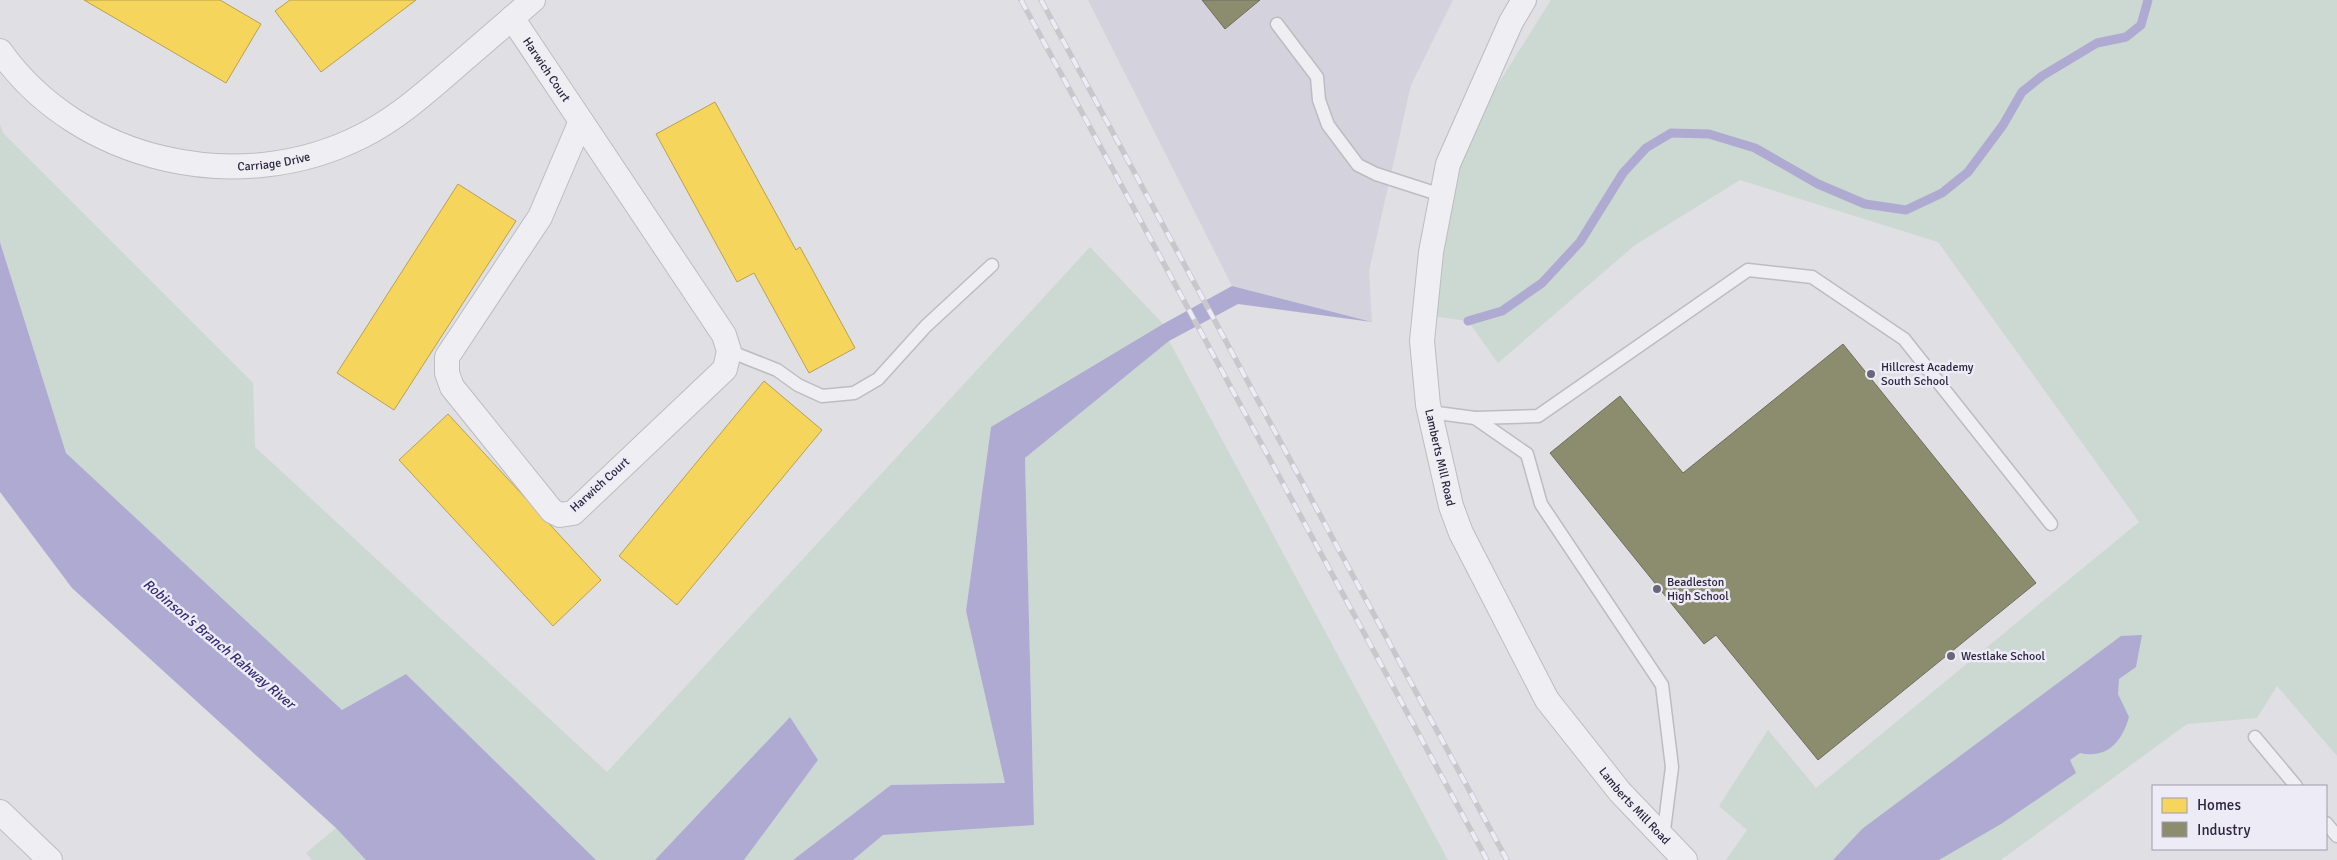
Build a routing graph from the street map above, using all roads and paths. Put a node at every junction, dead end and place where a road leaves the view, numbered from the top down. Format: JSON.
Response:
{"nodes":[{"id":1,"x":533,"y":0,"type":"edge"},
{"id":2,"x":1524,"y":0,"type":"edge"},
{"id":3,"x":512,"y":18,"type":"junction"},
{"id":4,"x":1277,"y":24,"type":"dead end"},
{"id":5,"x":0,"y":51,"type":"edge"},
{"id":6,"x":581,"y":121,"type":"junction"},
{"id":7,"x":1441,"y":195,"type":"junction"},
{"id":8,"x":992,"y":265,"type":"dead end"},
{"id":9,"x":729,"y":351,"type":"junction"},
{"id":10,"x":1430,"y":412,"type":"junction"},
{"id":11,"x":1475,"y":418,"type":"junction"},
{"id":12,"x":2051,"y":524,"type":"dead end"},
{"id":13,"x":2255,"y":737,"type":"dead end"},
{"id":14,"x":2295,"y":785,"type":"edge"},
{"id":15,"x":0,"y":812,"type":"edge"},
{"id":16,"x":2327,"y":824,"type":"edge"},
{"id":17,"x":2337,"y":836,"type":"edge"},
{"id":18,"x":1663,"y":838,"type":"junction"},
{"id":19,"x":50,"y":860,"type":"edge"},
{"id":20,"x":1685,"y":860,"type":"edge"}],
"edges":[{"from":1,"to":3,"type":"street","name":"Carriage Drive"},
{"from":2,"to":7,"type":"street","name":"Lamberts Mill Road"},
{"from":3,"to":5,"type":"street","name":"Carriage Drive"},
{"from":3,"to":6,"type":"street","name":"Harwich Court"},
{"from":4,"to":7,"type":"lane"},
{"from":6,"to":9,"type":"street","name":"Harwich Court"},
{"from":6,"to":9,"type":"street","name":"Harwich Court"},
{"from":7,"to":10,"type":"street","name":"Lamberts Mill Road"},
{"from":8,"to":9,"type":"lane"},
{"from":10,"to":11,"type":"lane"},
{"from":10,"to":18,"type":"street","name":"Lamberts Mill Road"},
{"from":11,"to":12,"type":"lane"},
{"from":11,"to":18,"type":"lane"},
{"from":13,"to":14,"type":"lane"},
{"from":15,"to":19,"type":"street"},
{"from":16,"to":17,"type":"lane"},
{"from":18,"to":20,"type":"street","name":"Lamberts Mill Road"}]}
